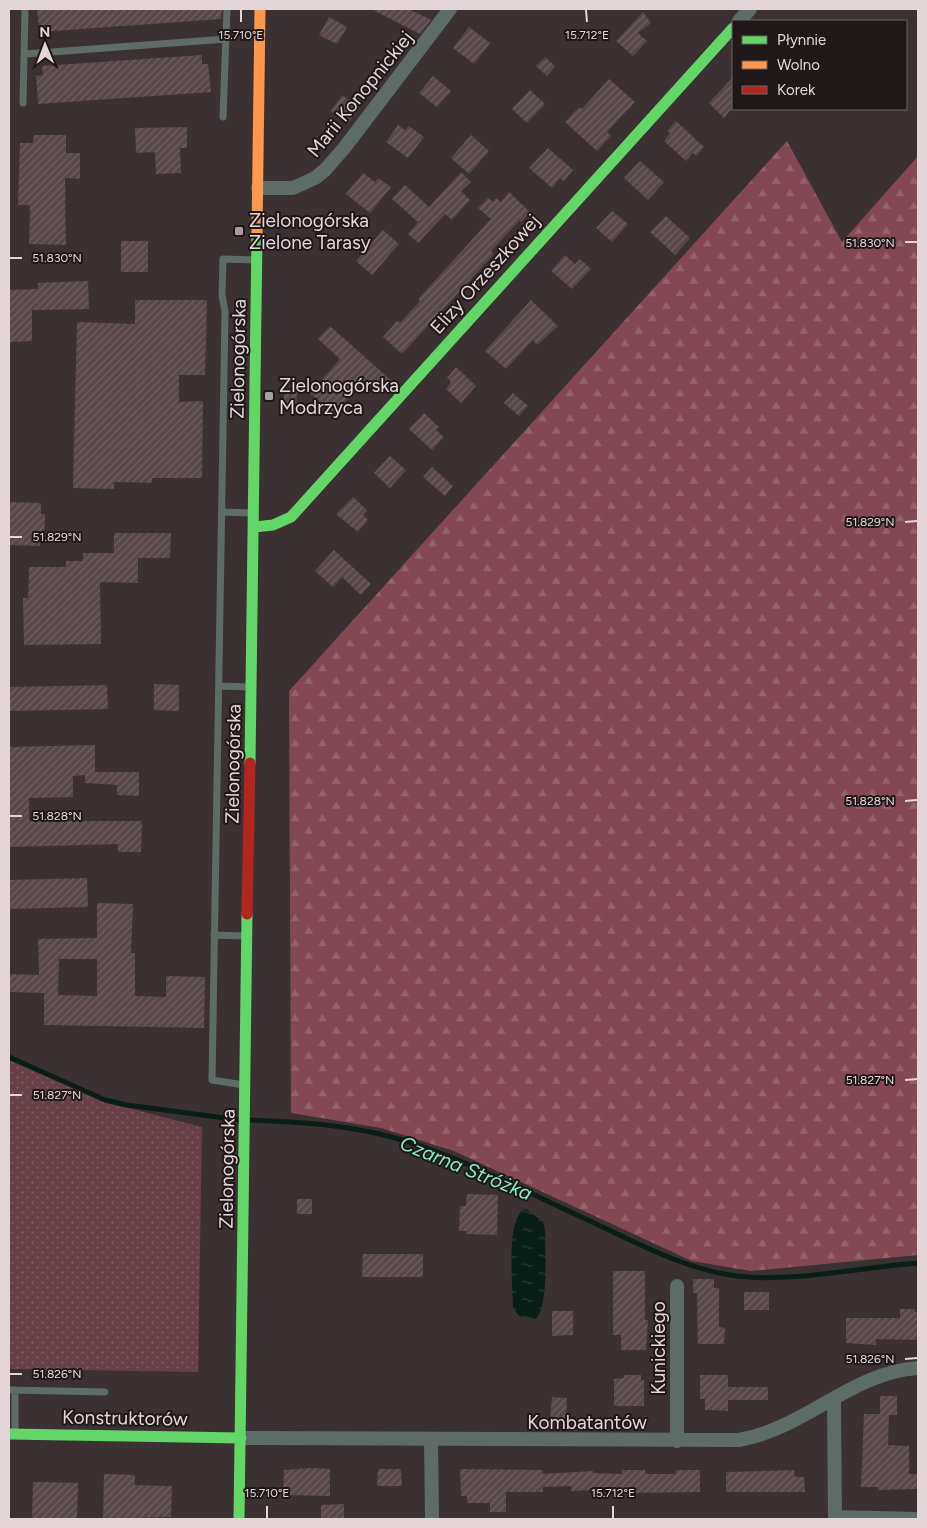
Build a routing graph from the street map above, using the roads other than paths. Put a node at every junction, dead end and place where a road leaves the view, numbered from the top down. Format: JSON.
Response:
{"nodes":[{"id":1,"x":25,"y":9,"type":"edge"},
{"id":2,"x":227,"y":9,"type":"edge"},
{"id":3,"x":260,"y":9,"type":"edge"},
{"id":4,"x":450,"y":9,"type":"edge"},
{"id":5,"x":750,"y":9,"type":"edge"},
{"id":6,"x":740,"y":20,"type":"edge"},
{"id":7,"x":732,"y":29,"type":"edge"},
{"id":8,"x":226,"y":39,"type":"junction"},
{"id":9,"x":25,"y":54,"type":"junction"},
{"id":10,"x":23,"y":103,"type":"dead end"},
{"id":11,"x":223,"y":117,"type":"dead end"},
{"id":12,"x":258,"y":188,"type":"junction"},
{"id":13,"x":256,"y":260,"type":"junction"},
{"id":14,"x":222,"y":512,"type":"junction"},
{"id":15,"x":254,"y":513,"type":"junction"},
{"id":16,"x":254,"y":527,"type":"junction"},
{"id":17,"x":219,"y":686,"type":"junction"},
{"id":18,"x":251,"y":687,"type":"junction"},
{"id":19,"x":214,"y":935,"type":"junction"},
{"id":20,"x":248,"y":936,"type":"junction"},
{"id":21,"x":246,"y":1085,"type":"junction"},
{"id":22,"x":677,"y":1286,"type":"dead end"},
{"id":23,"x":918,"y":1368,"type":"edge"},
{"id":24,"x":12,"y":1390,"type":"edge"},
{"id":25,"x":105,"y":1392,"type":"dead end"},
{"id":26,"x":834,"y":1399,"type":"junction"},
{"id":27,"x":12,"y":1434,"type":"edge"},
{"id":28,"x":241,"y":1438,"type":"junction"},
{"id":29,"x":431,"y":1440,"type":"junction"},
{"id":30,"x":677,"y":1440,"type":"junction"},
{"id":31,"x":835,"y":1518,"type":"edge"},
{"id":32,"x":918,"y":1518,"type":"edge"},
{"id":33,"x":240,"y":1519,"type":"edge"},
{"id":34,"x":432,"y":1519,"type":"edge"}],
"edges":[{"from":1,"to":9,"type":"lane"},
{"from":2,"to":8,"type":"lane"},
{"from":3,"to":12,"type":"street","name":"Zielonogórska"},
{"from":4,"to":12,"type":"street","name":"Marii Konopnickiej"},
{"from":5,"to":6,"type":"street"},
{"from":7,"to":16,"type":"street","name":"Elizy Orzeszkowej"},
{"from":8,"to":9,"type":"lane"},
{"from":8,"to":11,"type":"lane"},
{"from":9,"to":10,"type":"lane"},
{"from":12,"to":13,"type":"street","name":"Zielonogórska"},
{"from":13,"to":14,"type":"lane"},
{"from":13,"to":15,"type":"street","name":"Zielonogórska"},
{"from":14,"to":15,"type":"lane"},
{"from":14,"to":17,"type":"lane"},
{"from":15,"to":16,"type":"street","name":"Zielonogórska"},
{"from":16,"to":18,"type":"street","name":"Zielonogórska"},
{"from":17,"to":18,"type":"lane"},
{"from":17,"to":19,"type":"lane"},
{"from":18,"to":20,"type":"street","name":"Zielonogórska"},
{"from":19,"to":20,"type":"lane"},
{"from":19,"to":21,"type":"lane"},
{"from":20,"to":21,"type":"street","name":"Zielonogórska"},
{"from":21,"to":28,"type":"street","name":"Zielonogórska"},
{"from":22,"to":30,"type":"street","name":"Kunickiego"},
{"from":23,"to":26,"type":"street","name":"Kombatantów"},
{"from":24,"to":25,"type":"lane"},
{"from":24,"to":27,"type":"lane"},
{"from":26,"to":30,"type":"street","name":"Kombatantów"},
{"from":26,"to":31,"type":"street"},
{"from":27,"to":28,"type":"street","name":"Konstruktorów"},
{"from":28,"to":29,"type":"street","name":"Kombatantów"},
{"from":28,"to":33,"type":"street","name":"Zielonogórska"},
{"from":29,"to":30,"type":"street","name":"Kombatantów"},
{"from":29,"to":34,"type":"street"},
{"from":31,"to":32,"type":"street"}]}
